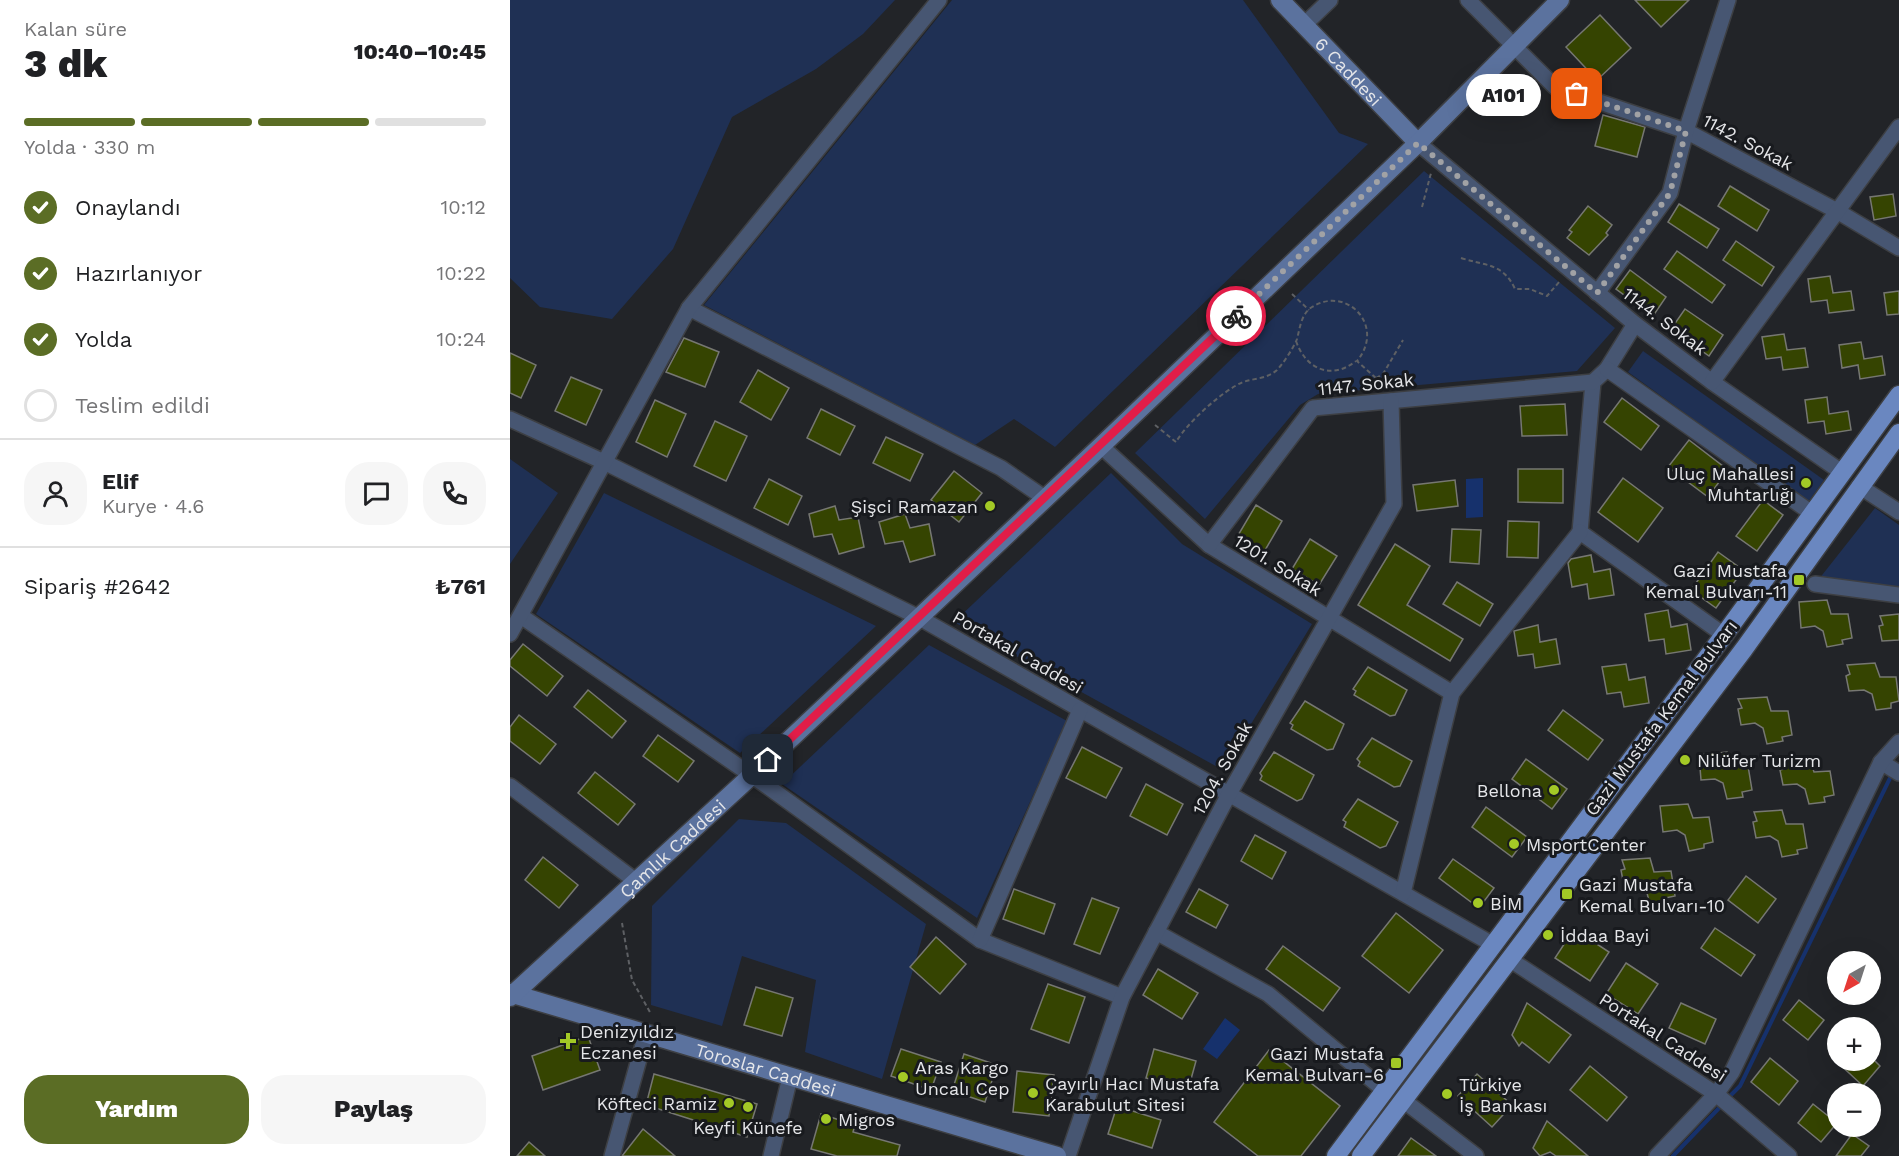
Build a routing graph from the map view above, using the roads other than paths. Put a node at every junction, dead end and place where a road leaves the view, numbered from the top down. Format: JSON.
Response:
{"nodes":[{"id":1,"x":939,"y":0,"type":"edge"},
{"id":2,"x":1280,"y":0,"type":"edge"},
{"id":3,"x":1330,"y":0,"type":"edge"},
{"id":4,"x":1468,"y":0,"type":"edge"},
{"id":5,"x":1560,"y":0,"type":"edge"},
{"id":6,"x":1728,"y":0,"type":"edge"},
{"id":7,"x":1304,"y":25,"type":"junction"},
{"id":8,"x":1514,"y":46,"type":"junction"},
{"id":9,"x":1899,"y":127,"type":"edge"},
{"id":10,"x":1686,"y":131,"type":"junction"},
{"id":11,"x":1418,"y":143,"type":"junction"},
{"id":12,"x":1837,"y":211,"type":"junction"},
{"id":13,"x":1899,"y":248,"type":"edge"},
{"id":14,"x":1597,"y":293,"type":"junction"},
{"id":15,"x":689,"y":308,"type":"junction"},
{"id":16,"x":1635,"y":324,"type":"junction"},
{"id":17,"x":1607,"y":369,"type":"junction"},
{"id":18,"x":1593,"y":382,"type":"junction"},
{"id":19,"x":1712,"y":382,"type":"junction"},
{"id":20,"x":1899,"y":395,"type":"edge"},
{"id":21,"x":1385,"y":396,"type":"junction"},
{"id":22,"x":510,"y":419,"type":"edge"},
{"id":23,"x":1899,"y":433,"type":"edge"},
{"id":24,"x":1101,"y":446,"type":"junction"},
{"id":25,"x":604,"y":462,"type":"junction"},
{"id":26,"x":1843,"y":472,"type":"junction"},
{"id":27,"x":1859,"y":486,"type":"junction"},
{"id":28,"x":1046,"y":499,"type":"junction"},
{"id":29,"x":1899,"y":512,"type":"edge"},
{"id":30,"x":1813,"y":514,"type":"junction"},
{"id":31,"x":1580,"y":532,"type":"junction"},
{"id":32,"x":1209,"y":545,"type":"junction"},
{"id":33,"x":1815,"y":584,"type":"dead end"},
{"id":34,"x":1899,"y":595,"type":"edge"},
{"id":35,"x":521,"y":616,"type":"junction"},
{"id":36,"x":918,"y":617,"type":"junction"},
{"id":37,"x":1329,"y":619,"type":"junction"},
{"id":38,"x":510,"y":634,"type":"edge"},
{"id":39,"x":1724,"y":635,"type":"junction"},
{"id":40,"x":1452,"y":693,"type":"junction"},
{"id":41,"x":1080,"y":710,"type":"junction"},
{"id":42,"x":1899,"y":742,"type":"edge"},
{"id":43,"x":1881,"y":762,"type":"junction"},
{"id":44,"x":1899,"y":773,"type":"edge"},
{"id":45,"x":751,"y":776,"type":"junction"},
{"id":46,"x":510,"y":786,"type":"edge"},
{"id":47,"x":1229,"y":794,"type":"junction"},
{"id":48,"x":637,"y":882,"type":"junction"},
{"id":49,"x":1403,"y":893,"type":"junction"},
{"id":50,"x":1156,"y":932,"type":"junction"},
{"id":51,"x":980,"y":940,"type":"junction"},
{"id":52,"x":1492,"y":944,"type":"junction"},
{"id":53,"x":1509,"y":959,"type":"junction"},
{"id":54,"x":511,"y":995,"type":"edge"},
{"id":55,"x":1122,"y":997,"type":"junction"},
{"id":56,"x":646,"y":1034,"type":"junction"},
{"id":57,"x":790,"y":1077,"type":"junction"},
{"id":58,"x":1384,"y":1090,"type":"junction"},
{"id":59,"x":1716,"y":1094,"type":"junction"},
{"id":60,"x":1403,"y":1100,"type":"junction"},
{"id":61,"x":612,"y":1156,"type":"edge"},
{"id":62,"x":771,"y":1156,"type":"edge"},
{"id":63,"x":1057,"y":1156,"type":"edge"},
{"id":64,"x":1068,"y":1156,"type":"edge"},
{"id":65,"x":1336,"y":1156,"type":"edge"},
{"id":66,"x":1361,"y":1156,"type":"edge"},
{"id":67,"x":1476,"y":1156,"type":"edge"},
{"id":68,"x":1657,"y":1156,"type":"edge"},
{"id":69,"x":1789,"y":1156,"type":"edge"}],
"edges":[{"from":1,"to":15,"type":"street"},
{"from":2,"to":7,"type":"street","name":"6 Caddesi"},
{"from":3,"to":7,"type":"street"},
{"from":4,"to":8,"type":"street","name":"1142. Sokak"},
{"from":5,"to":8,"type":"street","name":"Çamlık Caddesi"},
{"from":6,"to":10,"type":"street"},
{"from":7,"to":11,"type":"street","name":"6 Caddesi"},
{"from":8,"to":10,"type":"street","name":"1142. Sokak"},
{"from":8,"to":11,"type":"street","name":"Çamlık Caddesi"},
{"from":9,"to":12,"type":"street"},
{"from":10,"to":12,"type":"street","name":"1142. Sokak"},
{"from":10,"to":14,"type":"street"},
{"from":11,"to":14,"type":"street","name":"1144. Sokak"},
{"from":11,"to":24,"type":"street","name":"Çamlık Caddesi"},
{"from":12,"to":13,"type":"street","name":"1142. Sokak"},
{"from":12,"to":19,"type":"street"},
{"from":14,"to":16,"type":"street","name":"1144. Sokak"},
{"from":15,"to":25,"type":"street"},
{"from":15,"to":28,"type":"street"},
{"from":16,"to":17,"type":"street"},
{"from":16,"to":19,"type":"street","name":"1144. Sokak"},
{"from":17,"to":18,"type":"street"},
{"from":17,"to":30,"type":"street"},
{"from":18,"to":21,"type":"street","name":"1147. Sokak"},
{"from":18,"to":31,"type":"street"},
{"from":19,"to":26,"type":"street","name":"1144. Sokak"},
{"from":20,"to":26,"type":"main road","name":"Gazi Mustafa Kemal Bulvarı"},
{"from":21,"to":32,"type":"street","name":"1147. Sokak"},
{"from":21,"to":37,"type":"street","name":"1204. Sokak"},
{"from":22,"to":25,"type":"street","name":"Portakal Caddesi"},
{"from":23,"to":27,"type":"main road","name":"Gazi Mustafa Kemal Bulvarı"},
{"from":24,"to":28,"type":"street","name":"Çamlık Caddesi"},
{"from":24,"to":32,"type":"street","name":"1201. Sokak"},
{"from":25,"to":35,"type":"street"},
{"from":25,"to":36,"type":"street","name":"Portakal Caddesi"},
{"from":26,"to":30,"type":"main road","name":"Gazi Mustafa Kemal Bulvarı"},
{"from":27,"to":29,"type":"street"},
{"from":27,"to":53,"type":"main road","name":"Gazi Mustafa Kemal Bulvarı"},
{"from":28,"to":36,"type":"street","name":"Çamlık Caddesi"},
{"from":30,"to":39,"type":"main road","name":"Gazi Mustafa Kemal Bulvarı"},
{"from":31,"to":39,"type":"street"},
{"from":31,"to":40,"type":"street"},
{"from":32,"to":37,"type":"street","name":"1201. Sokak"},
{"from":33,"to":34,"type":"street"},
{"from":35,"to":38,"type":"street"},
{"from":35,"to":45,"type":"street"},
{"from":36,"to":41,"type":"street","name":"Portakal Caddesi"},
{"from":36,"to":45,"type":"street","name":"Çamlık Caddesi"},
{"from":37,"to":40,"type":"street","name":"1201. Sokak"},
{"from":37,"to":47,"type":"street","name":"1204. Sokak"},
{"from":39,"to":52,"type":"main road","name":"Gazi Mustafa Kemal Bulvarı"},
{"from":40,"to":49,"type":"street"},
{"from":41,"to":47,"type":"street","name":"Portakal Caddesi"},
{"from":41,"to":51,"type":"street"},
{"from":42,"to":43,"type":"street"},
{"from":43,"to":44,"type":"street"},
{"from":43,"to":59,"type":"street"},
{"from":45,"to":48,"type":"street","name":"Çamlık Caddesi"},
{"from":45,"to":51,"type":"street"},
{"from":46,"to":48,"type":"street"},
{"from":47,"to":49,"type":"street","name":"Portakal Caddesi"},
{"from":47,"to":50,"type":"street","name":"1204. Sokak"},
{"from":48,"to":54,"type":"street","name":"Çamlık Caddesi"},
{"from":49,"to":52,"type":"street","name":"Portakal Caddesi"},
{"from":50,"to":55,"type":"street","name":"1204. Sokak"},
{"from":50,"to":58,"type":"street"},
{"from":51,"to":55,"type":"street"},
{"from":52,"to":58,"type":"main road","name":"Gazi Mustafa Kemal Bulvarı"},
{"from":53,"to":59,"type":"street","name":"Portakal Caddesi"},
{"from":53,"to":60,"type":"main road","name":"Gazi Mustafa Kemal Bulvarı"},
{"from":54,"to":56,"type":"street","name":"Toroslar Caddesi"},
{"from":55,"to":64,"type":"street","name":"1204. Sokak"},
{"from":56,"to":57,"type":"street","name":"Toroslar Caddesi"},
{"from":56,"to":61,"type":"street"},
{"from":57,"to":62,"type":"street"},
{"from":57,"to":63,"type":"street","name":"Toroslar Caddesi"},
{"from":58,"to":65,"type":"main road","name":"Gazi Mustafa Kemal Bulvarı"},
{"from":59,"to":68,"type":"street"},
{"from":59,"to":69,"type":"street","name":"Portakal Caddesi"},
{"from":60,"to":66,"type":"main road","name":"Gazi Mustafa Kemal Bulvarı"},
{"from":60,"to":67,"type":"street"}]}
